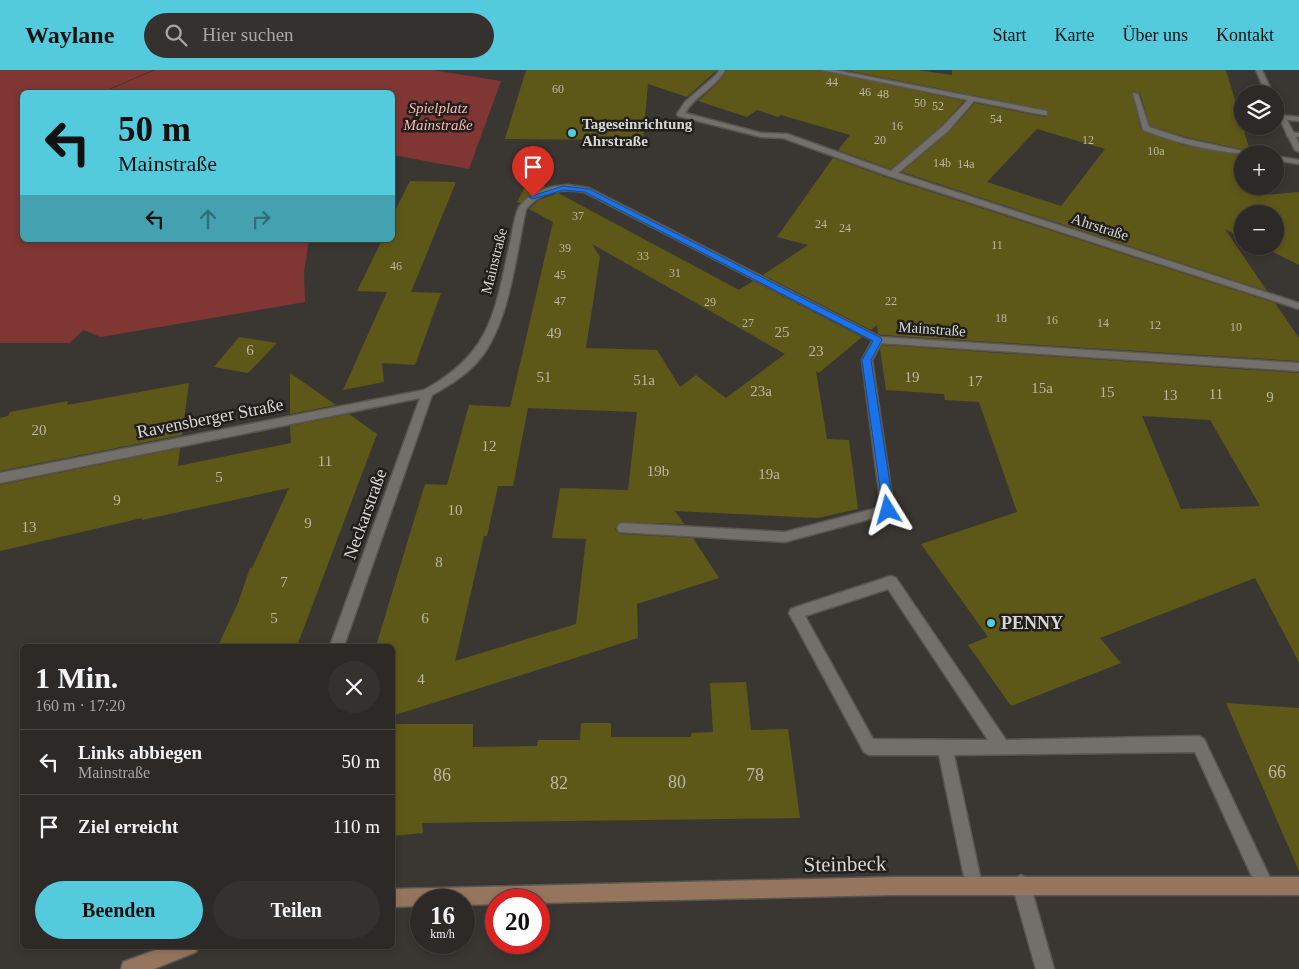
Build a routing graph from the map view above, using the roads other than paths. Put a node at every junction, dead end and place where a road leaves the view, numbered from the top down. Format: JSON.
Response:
{"nodes":[{"id":1,"x":722,"y":70,"type":"edge"},
{"id":2,"x":825,"y":70,"type":"edge"},
{"id":3,"x":1259,"y":70,"type":"edge"},
{"id":4,"x":1266,"y":85,"type":"edge"},
{"id":5,"x":1135,"y":94,"type":"dead end"},
{"id":6,"x":972,"y":100,"type":"junction"},
{"id":7,"x":1044,"y":113,"type":"dead end"},
{"id":8,"x":1284,"y":117,"type":"edge"},
{"id":9,"x":1299,"y":119,"type":"edge"},
{"id":10,"x":1284,"y":121,"type":"edge"},
{"id":11,"x":1290,"y":134,"type":"junction"},
{"id":12,"x":1299,"y":135,"type":"edge"},
{"id":13,"x":1234,"y":150,"type":"edge"},
{"id":14,"x":1299,"y":150,"type":"edge"},
{"id":15,"x":1284,"y":160,"type":"edge"},
{"id":16,"x":1299,"y":162,"type":"edge"},
{"id":17,"x":892,"y":174,"type":"junction"},
{"id":18,"x":1299,"y":306,"type":"edge"},
{"id":19,"x":878,"y":340,"type":"junction"},
{"id":20,"x":1299,"y":367,"type":"edge"},
{"id":21,"x":427,"y":393,"type":"junction"},
{"id":22,"x":0,"y":478,"type":"edge"},
{"id":23,"x":623,"y":528,"type":"dead end"},
{"id":24,"x":338,"y":644,"type":"edge"},
{"id":25,"x":945,"y":748,"type":"junction"},
{"id":26,"x":1002,"y":748,"type":"junction"},
{"id":27,"x":1021,"y":884,"type":"junction"},
{"id":28,"x":973,"y":885,"type":"junction"},
{"id":29,"x":1264,"y":886,"type":"junction"},
{"id":30,"x":1299,"y":886,"type":"edge"},
{"id":31,"x":395,"y":898,"type":"edge"},
{"id":32,"x":182,"y":949,"type":"edge"},
{"id":33,"x":130,"y":969,"type":"edge"},
{"id":34,"x":1045,"y":969,"type":"edge"}],
"edges":[{"from":1,"to":17,"type":"street","name":"Ahrstraße"},
{"from":2,"to":6,"type":"street"},
{"from":3,"to":4,"type":"street"},
{"from":5,"to":13,"type":"street"},
{"from":6,"to":7,"type":"street"},
{"from":6,"to":17,"type":"street"},
{"from":8,"to":9,"type":"street"},
{"from":10,"to":11,"type":"street"},
{"from":11,"to":12,"type":"street"},
{"from":11,"to":14,"type":"street"},
{"from":15,"to":16,"type":"street"},
{"from":17,"to":18,"type":"street","name":"Ahrstraße"},
{"from":19,"to":20,"type":"street","name":"Mainstraße"},
{"from":19,"to":21,"type":"street","name":"Mainstraße"},
{"from":19,"to":23,"type":"street"},
{"from":21,"to":22,"type":"street","name":"Ravensberger Straße"},
{"from":21,"to":24,"type":"street","name":"Neckarstraße"},
{"from":25,"to":26,"type":"street"},
{"from":25,"to":26,"type":"street"},
{"from":25,"to":28,"type":"street"},
{"from":26,"to":29,"type":"street"},
{"from":27,"to":28,"type":"main road","name":"Steinbeck"},
{"from":27,"to":29,"type":"main road","name":"Steinbeck"},
{"from":27,"to":34,"type":"street"},
{"from":28,"to":31,"type":"main road","name":"Steinbeck"},
{"from":29,"to":30,"type":"main road","name":"Steinbeck"},
{"from":32,"to":33,"type":"main road"}]}
